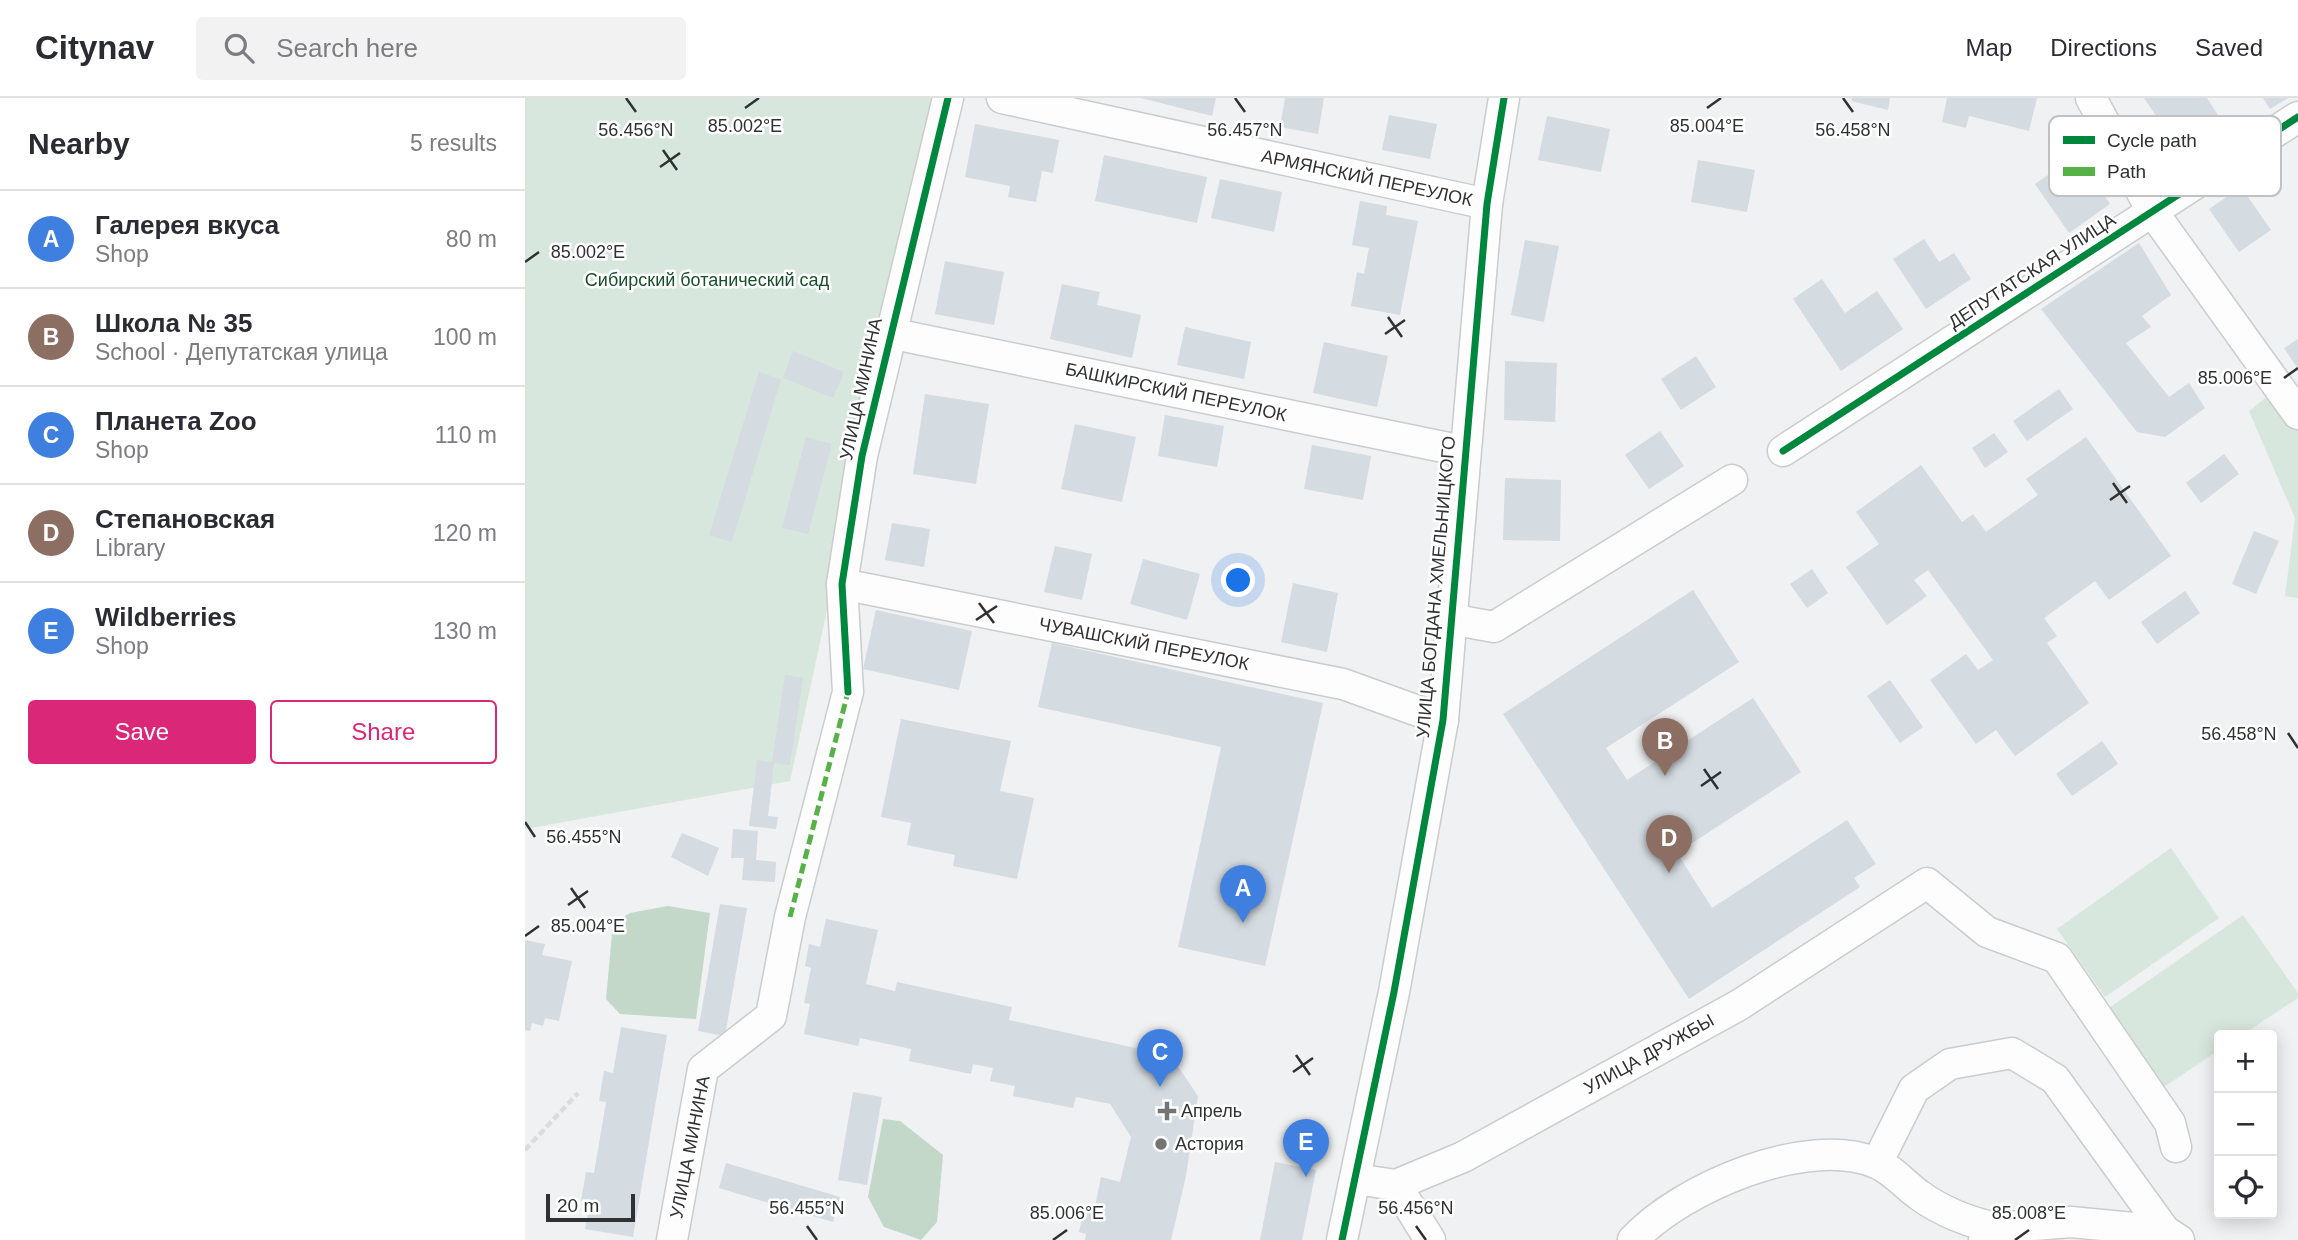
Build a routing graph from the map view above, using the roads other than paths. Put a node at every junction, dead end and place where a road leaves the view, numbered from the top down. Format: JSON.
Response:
{"nodes":[{"id":1,"x":948,"y":98,"type":"edge"},
{"id":2,"x":1002,"y":98,"type":"edge"},
{"id":3,"x":1504,"y":98,"type":"edge"},
{"id":4,"x":2091,"y":98,"type":"edge"},
{"id":5,"x":2101,"y":116,"type":"edge"},
{"id":6,"x":2298,"y":117,"type":"edge"},
{"id":7,"x":2281,"y":128,"type":"edge"},
{"id":8,"x":2144,"y":196,"type":"edge"},
{"id":9,"x":2175,"y":196,"type":"edge"},
{"id":10,"x":1487,"y":204,"type":"junction"},
{"id":11,"x":2152,"y":211,"type":"junction"},
{"id":12,"x":889,"y":333,"type":"junction"},
{"id":13,"x":2298,"y":414,"type":"edge"},
{"id":14,"x":1463,"y":451,"type":"junction"},
{"id":15,"x":1783,"y":451,"type":"dead end"},
{"id":16,"x":1732,"y":480,"type":"dead end"},
{"id":17,"x":842,"y":584,"type":"junction"},
{"id":18,"x":1450,"y":619,"type":"junction"},
{"id":19,"x":1443,"y":720,"type":"junction"},
{"id":20,"x":2176,"y":1147,"type":"dead end"},
{"id":21,"x":1877,"y":1163,"type":"junction"},
{"id":22,"x":1355,"y":1179,"type":"junction"},
{"id":23,"x":1396,"y":1185,"type":"junction"},
{"id":24,"x":1991,"y":1234,"type":"edge"},
{"id":25,"x":2172,"y":1236,"type":"edge"},
{"id":26,"x":672,"y":1240,"type":"edge"},
{"id":27,"x":1342,"y":1240,"type":"edge"},
{"id":28,"x":1430,"y":1240,"type":"edge"},
{"id":29,"x":1633,"y":1240,"type":"edge"}],
"edges":[{"from":1,"to":12,"type":"street","name":"УЛИЦА МИНИНА"},
{"from":2,"to":10,"type":"street","name":"АРМЯНСКИЙ ПЕРЕУЛОК"},
{"from":3,"to":10,"type":"street","name":"УЛИЦА БОГДАНА ХМЕЛЬНИЦКОГО"},
{"from":4,"to":5,"type":"street"},
{"from":6,"to":7,"type":"street","name":"ДЕПУТАТСКАЯ УЛИЦА"},
{"from":8,"to":11,"type":"street"},
{"from":9,"to":11,"type":"street","name":"ДЕПУТАТСКАЯ УЛИЦА"},
{"from":10,"to":14,"type":"street","name":"УЛИЦА БОГДАНА ХМЕЛЬНИЦКОГО"},
{"from":11,"to":13,"type":"street"},
{"from":11,"to":15,"type":"street","name":"ДЕПУТАТСКАЯ УЛИЦА"},
{"from":12,"to":14,"type":"street","name":"БАШКИРСКИЙ ПЕРЕУЛОК"},
{"from":12,"to":17,"type":"street","name":"УЛИЦА МИНИНА"},
{"from":14,"to":18,"type":"street","name":"УЛИЦА БОГДАНА ХМЕЛЬНИЦКОГО"},
{"from":16,"to":18,"type":"street"},
{"from":17,"to":19,"type":"street","name":"ЧУВАШСКИЙ ПЕРЕУЛОК"},
{"from":17,"to":26,"type":"street","name":"УЛИЦА МИНИНА"},
{"from":18,"to":19,"type":"street","name":"УЛИЦА БОГДАНА ХМЕЛЬНИЦКОГО"},
{"from":19,"to":22,"type":"street","name":"УЛИЦА БОГДАНА ХМЕЛЬНИЦКОГО"},
{"from":20,"to":23,"type":"street","name":"УЛИЦА ДРУЖБЫ"},
{"from":21,"to":24,"type":"street"},
{"from":21,"to":25,"type":"street"},
{"from":21,"to":29,"type":"street"},
{"from":22,"to":23,"type":"street"},
{"from":22,"to":27,"type":"street","name":"УЛИЦА БОГДАНА ХМЕЛЬНИЦКОГО"},
{"from":23,"to":28,"type":"street"},
{"from":24,"to":25,"type":"street"}]}
